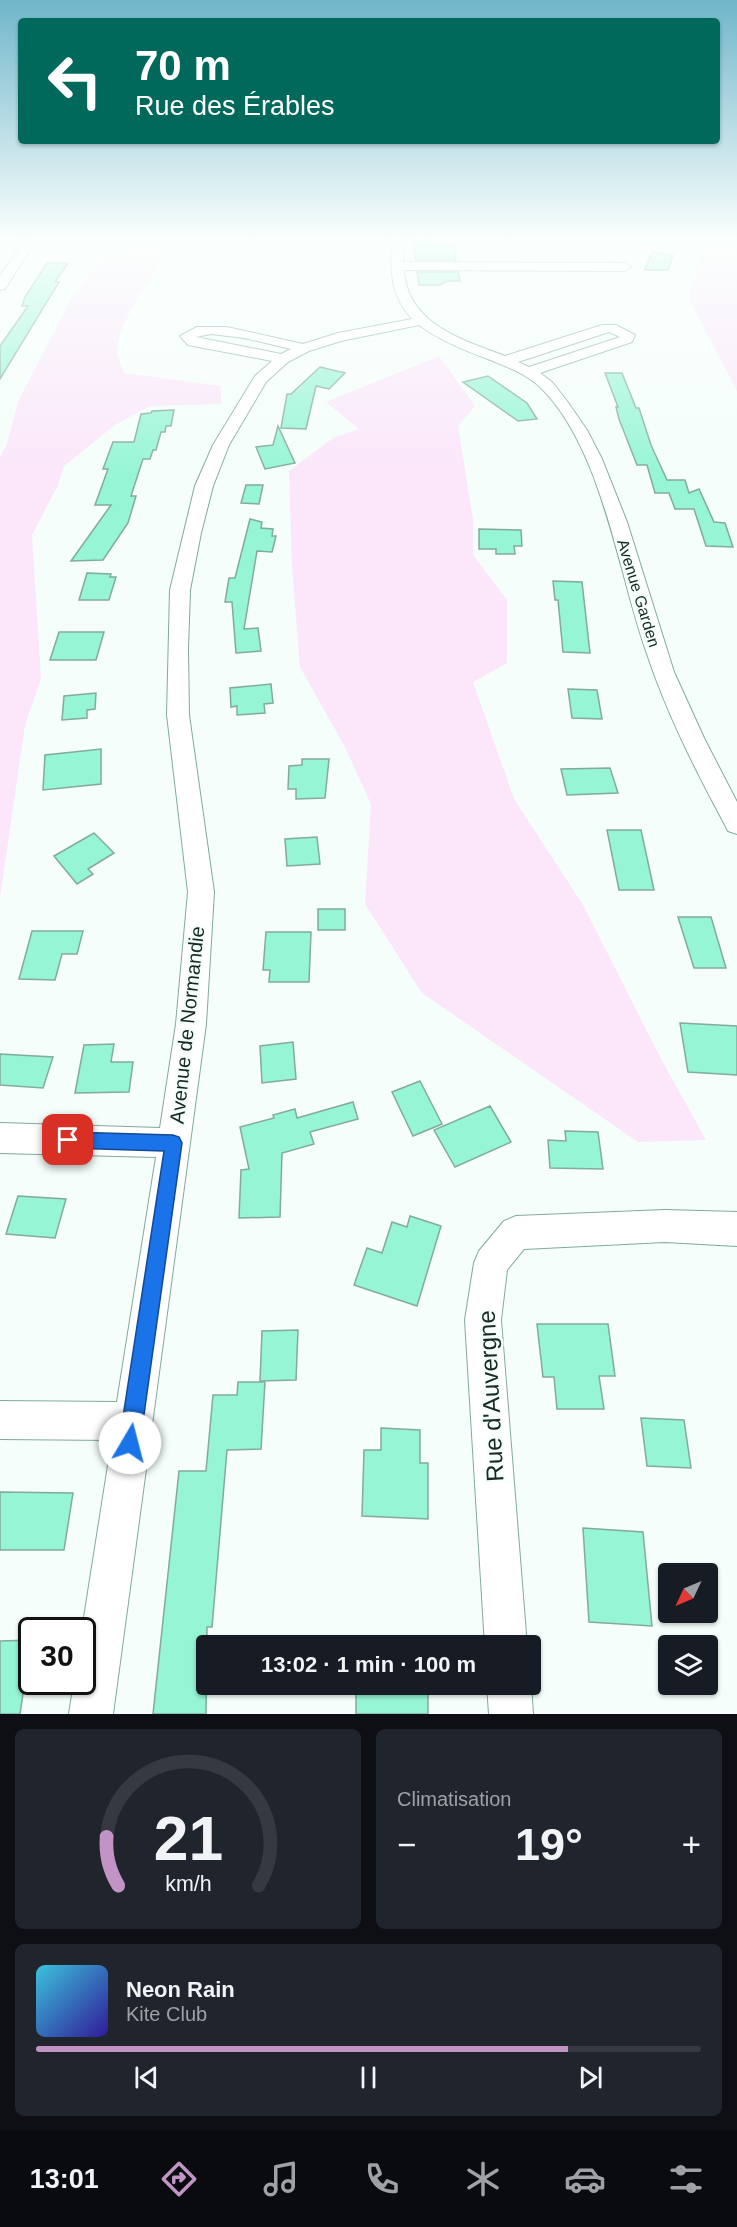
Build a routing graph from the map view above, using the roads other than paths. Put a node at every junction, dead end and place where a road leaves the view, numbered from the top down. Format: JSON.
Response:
{"nodes":[{"id":1,"x":416,"y":317,"type":"edge"},
{"id":2,"x":420,"y":321,"type":"junction"},
{"id":3,"x":304,"y":348,"type":"junction"},
{"id":4,"x":283,"y":359,"type":"junction"},
{"id":5,"x":506,"y":361,"type":"junction"},
{"id":6,"x":528,"y":372,"type":"junction"},
{"id":7,"x":737,"y":825,"type":"edge"},
{"id":8,"x":0,"y":1138,"type":"edge"},
{"id":9,"x":173,"y":1143,"type":"junction"},
{"id":10,"x":737,"y":1229,"type":"edge"},
{"id":11,"x":0,"y":1420,"type":"edge"},
{"id":12,"x":133,"y":1421,"type":"junction"},
{"id":13,"x":506,"y":1635,"type":"edge"},
{"id":14,"x":510,"y":1695,"type":"edge"},
{"id":15,"x":91,"y":1714,"type":"edge"},
{"id":16,"x":511,"y":1714,"type":"edge"}],
"edges":[{"from":1,"to":2,"type":"street","name":"Avenue Garden"},
{"from":2,"to":3,"type":"street","name":"Avenue de Normandie"},
{"from":2,"to":5,"type":"street","name":"Avenue Garden"},
{"from":3,"to":4,"type":"street","name":"Avenue de Normandie"},
{"from":3,"to":4,"type":"street","name":"Avenue de Normandie"},
{"from":4,"to":9,"type":"street","name":"Avenue de Normandie"},
{"from":5,"to":6,"type":"street","name":"Avenue Garden"},
{"from":5,"to":6,"type":"street"},
{"from":6,"to":7,"type":"street","name":"Avenue Garden"},
{"from":8,"to":9,"type":"street"},
{"from":9,"to":12,"type":"street","name":"Avenue de Normandie"},
{"from":10,"to":13,"type":"street","name":"Rue d'Auvergne"},
{"from":11,"to":12,"type":"street"},
{"from":12,"to":15,"type":"street","name":"Avenue de Normandie"},
{"from":14,"to":16,"type":"street"}]}
